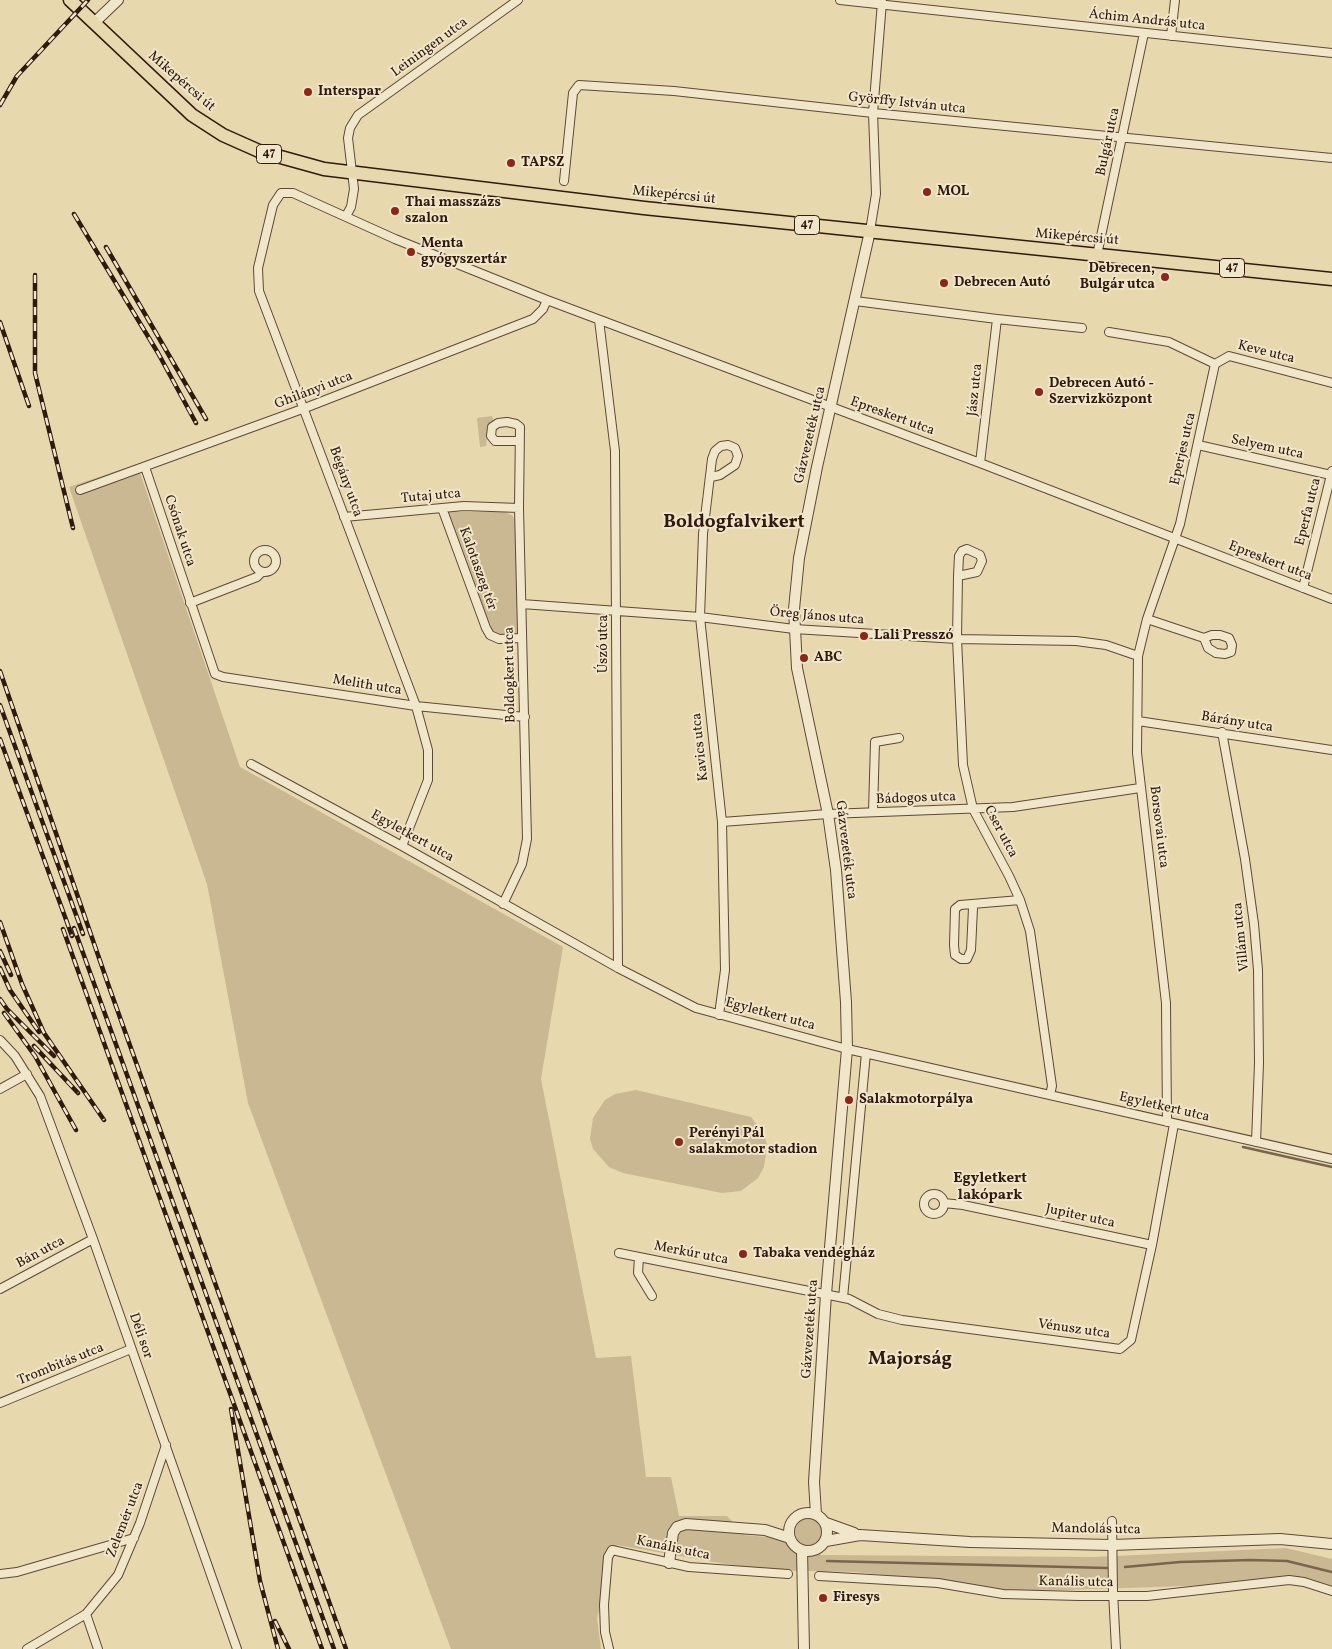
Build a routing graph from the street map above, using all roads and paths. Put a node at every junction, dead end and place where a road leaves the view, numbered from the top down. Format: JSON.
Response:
{"nodes":[{"id":1,"x":70,"y":0,"type":"edge"},
{"id":2,"x":118,"y":0,"type":"edge"},
{"id":3,"x":518,"y":0,"type":"edge"},
{"id":4,"x":840,"y":0,"type":"edge"},
{"id":5,"x":1175,"y":0,"type":"edge"},
{"id":6,"x":882,"y":2,"type":"edge"},
{"id":7,"x":94,"y":23,"type":"junction"},
{"id":8,"x":1144,"y":33,"type":"junction"},
{"id":9,"x":1171,"y":36,"type":"junction"},
{"id":10,"x":1332,"y":53,"type":"edge"},
{"id":11,"x":873,"y":113,"type":"junction"},
{"id":12,"x":1123,"y":138,"type":"junction"},
{"id":13,"x":1332,"y":158,"type":"edge"},
{"id":14,"x":352,"y":174,"type":"junction"},
{"id":15,"x":564,"y":181,"type":"dead end"},
{"id":16,"x":346,"y":216,"type":"junction"},
{"id":17,"x":870,"y":231,"type":"junction"},
{"id":18,"x":1097,"y":255,"type":"junction"},
{"id":19,"x":1332,"y":279,"type":"edge"},
{"id":20,"x":547,"y":300,"type":"junction"},
{"id":21,"x":855,"y":300,"type":"junction"},
{"id":22,"x":996,"y":319,"type":"junction"},
{"id":23,"x":600,"y":320,"type":"junction"},
{"id":24,"x":1082,"y":328,"type":"dead end"},
{"id":25,"x":1110,"y":332,"type":"dead end"},
{"id":26,"x":1215,"y":364,"type":"junction"},
{"id":27,"x":1332,"y":383,"type":"edge"},
{"id":28,"x":305,"y":408,"type":"junction"},
{"id":29,"x":832,"y":408,"type":"junction"},
{"id":30,"x":519,"y":441,"type":"dead end"},
{"id":31,"x":1198,"y":445,"type":"junction"},
{"id":32,"x":980,"y":463,"type":"junction"},
{"id":33,"x":145,"y":467,"type":"junction"},
{"id":34,"x":1332,"y":472,"type":"edge"},
{"id":35,"x":711,"y":477,"type":"junction"},
{"id":36,"x":80,"y":490,"type":"dead end"},
{"id":37,"x":442,"y":508,"type":"junction"},
{"id":38,"x":519,"y":508,"type":"junction"},
{"id":39,"x":344,"y":517,"type":"junction"},
{"id":40,"x":1174,"y":539,"type":"junction"},
{"id":41,"x":262,"y":572,"type":"dead end"},
{"id":42,"x":958,"y":576,"type":"dead end"},
{"id":43,"x":1303,"y":588,"type":"junction"},
{"id":44,"x":1332,"y":599,"type":"edge"},
{"id":45,"x":190,"y":603,"type":"junction"},
{"id":46,"x":522,"y":604,"type":"junction"},
{"id":47,"x":616,"y":610,"type":"junction"},
{"id":48,"x":700,"y":617,"type":"junction"},
{"id":49,"x":1147,"y":619,"type":"junction"},
{"id":50,"x":794,"y":629,"type":"junction"},
{"id":51,"x":522,"y":638,"type":"junction"},
{"id":52,"x":1204,"y":638,"type":"dead end"},
{"id":53,"x":957,"y":639,"type":"junction"},
{"id":54,"x":1138,"y":656,"type":"junction"},
{"id":55,"x":211,"y":666,"type":"joint"},
{"id":56,"x":416,"y":706,"type":"junction"},
{"id":57,"x":525,"y":717,"type":"junction"},
{"id":58,"x":1138,"y":721,"type":"junction"},
{"id":59,"x":1222,"y":732,"type":"junction"},
{"id":60,"x":899,"y":738,"type":"dead end"},
{"id":61,"x":1332,"y":750,"type":"edge"},
{"id":62,"x":251,"y":764,"type":"dead end"},
{"id":63,"x":1140,"y":788,"type":"junction"},
{"id":64,"x":973,"y":810,"type":"junction"},
{"id":65,"x":873,"y":812,"type":"junction"},
{"id":66,"x":828,"y":814,"type":"junction"},
{"id":67,"x":722,"y":822,"type":"junction"},
{"id":68,"x":402,"y":846,"type":"junction"},
{"id":69,"x":1020,"y":900,"type":"junction"},
{"id":70,"x":503,"y":904,"type":"junction"},
{"id":71,"x":972,"y":908,"type":"dead end"},
{"id":72,"x":618,"y":968,"type":"junction"},
{"id":73,"x":719,"y":1015,"type":"junction"},
{"id":74,"x":0,"y":1040,"type":"edge"},
{"id":75,"x":847,"y":1048,"type":"junction"},
{"id":76,"x":866,"y":1053,"type":"junction"},
{"id":77,"x":27,"y":1074,"type":"junction"},
{"id":78,"x":0,"y":1089,"type":"edge"},
{"id":79,"x":1050,"y":1094,"type":"junction"},
{"id":80,"x":1170,"y":1123,"type":"junction"},
{"id":81,"x":1256,"y":1142,"type":"junction"},
{"id":82,"x":1332,"y":1159,"type":"edge"},
{"id":83,"x":944,"y":1203,"type":"dead end"},
{"id":84,"x":93,"y":1239,"type":"junction"},
{"id":85,"x":1152,"y":1244,"type":"junction"},
{"id":86,"x":618,"y":1253,"type":"dead end"},
{"id":87,"x":639,"y":1257,"type":"junction"},
{"id":88,"x":0,"y":1289,"type":"edge"},
{"id":89,"x":826,"y":1294,"type":"junction"},
{"id":90,"x":652,"y":1296,"type":"dead end"},
{"id":91,"x":843,"y":1298,"type":"junction"},
{"id":92,"x":131,"y":1349,"type":"junction"},
{"id":93,"x":0,"y":1403,"type":"edge"},
{"id":94,"x":166,"y":1445,"type":"junction"},
{"id":95,"x":814,"y":1482,"type":"junction"},
{"id":96,"x":803,"y":1513,"type":"junction"},
{"id":97,"x":816,"y":1514,"type":"junction"},
{"id":98,"x":1112,"y":1521,"type":"dead end"},
{"id":99,"x":791,"y":1522,"type":"junction"},
{"id":100,"x":826,"y":1523,"type":"junction"},
{"id":101,"x":765,"y":1530,"type":"junction"},
{"id":102,"x":860,"y":1535,"type":"junction"},
{"id":103,"x":134,"y":1538,"type":"junction"},
{"id":104,"x":790,"y":1538,"type":"junction"},
{"id":105,"x":826,"y":1541,"type":"junction"},
{"id":106,"x":1332,"y":1544,"type":"edge"},
{"id":107,"x":1112,"y":1545,"type":"junction"},
{"id":108,"x":817,"y":1549,"type":"junction"},
{"id":109,"x":802,"y":1550,"type":"junction"},
{"id":110,"x":669,"y":1563,"type":"junction"},
{"id":111,"x":0,"y":1574,"type":"edge"},
{"id":112,"x":788,"y":1574,"type":"dead end"},
{"id":113,"x":819,"y":1576,"type":"dead end"},
{"id":114,"x":803,"y":1584,"type":"junction"},
{"id":115,"x":1332,"y":1591,"type":"edge"},
{"id":116,"x":1113,"y":1597,"type":"junction"},
{"id":117,"x":86,"y":1614,"type":"junction"},
{"id":118,"x":27,"y":1649,"type":"edge"},
{"id":119,"x":98,"y":1649,"type":"edge"},
{"id":120,"x":237,"y":1649,"type":"edge"},
{"id":121,"x":609,"y":1649,"type":"edge"},
{"id":122,"x":804,"y":1649,"type":"edge"},
{"id":123,"x":1116,"y":1649,"type":"edge"}],
"edges":[{"from":1,"to":7,"type":"main road","name":"Mikepércsi út","number":"47"},
{"from":2,"to":7,"type":"street"},
{"from":3,"to":14,"type":"street","name":"Leiningen utca"},
{"from":4,"to":6,"type":"street","name":"Áchim András utca"},
{"from":5,"to":9,"type":"street"},
{"from":6,"to":8,"type":"street","name":"Áchim András utca"},
{"from":6,"to":11,"type":"street"},
{"from":7,"to":14,"type":"main road","name":"Mikepércsi út","number":"47"},
{"from":8,"to":9,"type":"street","name":"Áchim András utca"},
{"from":8,"to":12,"type":"street","name":"Bulgár utca"},
{"from":9,"to":10,"type":"street","name":"Áchim András utca"},
{"from":11,"to":12,"type":"street","name":"Györffy István utca"},
{"from":11,"to":15,"type":"street","name":"Györffy István utca"},
{"from":11,"to":17,"type":"street"},
{"from":12,"to":13,"type":"street","name":"Györffy István utca"},
{"from":12,"to":18,"type":"street","name":"Bulgár utca"},
{"from":14,"to":16,"type":"street"},
{"from":14,"to":17,"type":"main road","name":"Mikepércsi út","number":"47"},
{"from":16,"to":20,"type":"street","name":"Epreskert utca"},
{"from":16,"to":28,"type":"street","name":"Bégány utca"},
{"from":17,"to":18,"type":"main road","name":"Mikepércsi út","number":"47"},
{"from":17,"to":21,"type":"street","name":"Gázvezeték utca"},
{"from":18,"to":19,"type":"main road","name":"Mikepércsi út","number":"47"},
{"from":20,"to":23,"type":"street","name":"Epreskert utca"},
{"from":20,"to":28,"type":"street","name":"Ghilányi utca"},
{"from":21,"to":22,"type":"street"},
{"from":21,"to":29,"type":"street","name":"Gázvezeték utca"},
{"from":22,"to":24,"type":"street"},
{"from":22,"to":32,"type":"street","name":"Jász utca"},
{"from":23,"to":29,"type":"street","name":"Epreskert utca"},
{"from":23,"to":47,"type":"street","name":"Úszó utca"},
{"from":25,"to":26,"type":"street"},
{"from":26,"to":27,"type":"street","name":"Keve utca"},
{"from":26,"to":31,"type":"street","name":"Eperjes utca"},
{"from":28,"to":33,"type":"street","name":"Ghilányi utca"},
{"from":28,"to":39,"type":"street","name":"Bégány utca"},
{"from":29,"to":32,"type":"street","name":"Epreskert utca"},
{"from":29,"to":50,"type":"street","name":"Gázvezeték utca"},
{"from":30,"to":38,"type":"street","name":"Boldogkert utca"},
{"from":31,"to":34,"type":"street","name":"Selyem utca"},
{"from":31,"to":40,"type":"street","name":"Eperjes utca"},
{"from":32,"to":40,"type":"street","name":"Epreskert utca"},
{"from":33,"to":36,"type":"street","name":"Ghilányi utca"},
{"from":33,"to":45,"type":"street","name":"Csónak utca"},
{"from":34,"to":43,"type":"street","name":"Eperfa utca"},
{"from":35,"to":35,"type":"street","name":"Kavics utca"},
{"from":35,"to":48,"type":"street","name":"Kavics utca"},
{"from":37,"to":38,"type":"street","name":"Tutaj utca"},
{"from":37,"to":39,"type":"street","name":"Tutaj utca"},
{"from":37,"to":51,"type":"street","name":"Kalotaszeg tér"},
{"from":38,"to":46,"type":"street","name":"Boldogkert utca"},
{"from":39,"to":56,"type":"street","name":"Bégány utca"},
{"from":40,"to":43,"type":"street","name":"Epreskert utca"},
{"from":40,"to":49,"type":"street","name":"Borsovai utca"},
{"from":41,"to":45,"type":"street"},
{"from":42,"to":53,"type":"street","name":"Cser utca"},
{"from":43,"to":44,"type":"street","name":"Epreskert utca"},
{"from":45,"to":55,"type":"street","name":"Csónak utca"},
{"from":46,"to":47,"type":"street","name":"Öreg János utca"},
{"from":46,"to":51,"type":"street","name":"Boldogkert utca"},
{"from":47,"to":48,"type":"street","name":"Öreg János utca"},
{"from":47,"to":72,"type":"street","name":"Úszó utca"},
{"from":48,"to":50,"type":"street","name":"Öreg János utca"},
{"from":48,"to":67,"type":"street","name":"Kavics utca"},
{"from":49,"to":52,"type":"street"},
{"from":49,"to":54,"type":"street","name":"Borsovai utca"},
{"from":50,"to":53,"type":"street","name":"Öreg János utca"},
{"from":50,"to":66,"type":"street","name":"Gázvezeték utca"},
{"from":51,"to":57,"type":"street","name":"Boldogkert utca"},
{"from":53,"to":54,"type":"street","name":"Öreg János utca"},
{"from":53,"to":64,"type":"street","name":"Cser utca"},
{"from":54,"to":58,"type":"street","name":"Borsovai utca"},
{"from":55,"to":56,"type":"street","name":"Melith utca"},
{"from":56,"to":57,"type":"street","name":"Melith utca"},
{"from":56,"to":68,"type":"street","name":"Bégány utca"},
{"from":57,"to":70,"type":"street","name":"Boldogkert utca"},
{"from":58,"to":59,"type":"street","name":"Bárány utca"},
{"from":58,"to":63,"type":"street","name":"Borsovai utca"},
{"from":59,"to":61,"type":"street","name":"Bárány utca"},
{"from":59,"to":81,"type":"street","name":"Villám utca"},
{"from":60,"to":65,"type":"street"},
{"from":62,"to":68,"type":"street","name":"Egyletkert utca"},
{"from":63,"to":64,"type":"street","name":"Bádogos utca"},
{"from":63,"to":80,"type":"street","name":"Borsovai utca"},
{"from":64,"to":65,"type":"street","name":"Bádogos utca"},
{"from":64,"to":69,"type":"street","name":"Cser utca"},
{"from":65,"to":66,"type":"street","name":"Bádogos utca"},
{"from":66,"to":67,"type":"street","name":"Bádogos utca"},
{"from":66,"to":75,"type":"street","name":"Gázvezeték utca"},
{"from":67,"to":73,"type":"street","name":"Kavics utca"},
{"from":68,"to":70,"type":"street","name":"Egyletkert utca"},
{"from":69,"to":71,"type":"street"},
{"from":69,"to":79,"type":"street","name":"Cser utca"},
{"from":70,"to":72,"type":"street","name":"Egyletkert utca"},
{"from":72,"to":73,"type":"street","name":"Egyletkert utca"},
{"from":73,"to":75,"type":"street","name":"Egyletkert utca"},
{"from":74,"to":77,"type":"street","name":"Déli sor"},
{"from":75,"to":76,"type":"street","name":"Egyletkert utca"},
{"from":75,"to":89,"type":"street","name":"Gázvezeték utca"},
{"from":76,"to":79,"type":"street","name":"Egyletkert utca"},
{"from":76,"to":91,"type":"street"},
{"from":77,"to":78,"type":"street"},
{"from":77,"to":84,"type":"street","name":"Déli sor"},
{"from":79,"to":80,"type":"street","name":"Egyletkert utca"},
{"from":80,"to":81,"type":"street","name":"Egyletkert utca"},
{"from":80,"to":85,"type":"street","name":"Vénusz utca"},
{"from":81,"to":82,"type":"street","name":"Egyletkert utca"},
{"from":83,"to":85,"type":"street","name":"Jupiter utca"},
{"from":84,"to":88,"type":"street","name":"Bán utca"},
{"from":84,"to":92,"type":"street","name":"Déli sor"},
{"from":85,"to":91,"type":"street","name":"Vénusz utca"},
{"from":86,"to":87,"type":"street","name":"Merkúr utca"},
{"from":87,"to":89,"type":"street","name":"Merkúr utca"},
{"from":87,"to":90,"type":"street","name":"Merkúr utca"},
{"from":89,"to":91,"type":"street","name":"Vénusz utca"},
{"from":89,"to":95,"type":"street","name":"Gázvezeték utca"},
{"from":92,"to":93,"type":"street","name":"Trombitás utca"},
{"from":92,"to":94,"type":"street","name":"Déli sor"},
{"from":94,"to":103,"type":"street","name":"Zelemér utca"},
{"from":94,"to":120,"type":"street","name":"Déli sor"},
{"from":95,"to":96,"type":"street","name":"Gázvezeték utca"},
{"from":95,"to":97,"type":"street","name":"Gázvezeték utca"},
{"from":96,"to":97,"type":"street"},
{"from":96,"to":99,"type":"street"},
{"from":97,"to":100,"type":"street"},
{"from":98,"to":107,"type":"street"},
{"from":99,"to":101,"type":"street"},
{"from":99,"to":104,"type":"street"},
{"from":100,"to":102,"type":"street","name":"Mandolás utca"},
{"from":100,"to":105,"type":"street"},
{"from":101,"to":104,"type":"street"},
{"from":101,"to":110,"type":"street"},
{"from":102,"to":105,"type":"street","name":"Mandolás utca"},
{"from":102,"to":107,"type":"street","name":"Mandolás utca"},
{"from":103,"to":111,"type":"street"},
{"from":103,"to":117,"type":"street","name":"Zelemér utca"},
{"from":104,"to":109,"type":"street"},
{"from":105,"to":108,"type":"street"},
{"from":106,"to":107,"type":"street","name":"Mandolás utca"},
{"from":107,"to":116,"type":"street"},
{"from":108,"to":109,"type":"street"},
{"from":108,"to":114,"type":"street"},
{"from":109,"to":114,"type":"street"},
{"from":110,"to":112,"type":"street","name":"Kanális utca"},
{"from":110,"to":121,"type":"street","name":"Kanális utca"},
{"from":113,"to":116,"type":"street","name":"Kanális utca"},
{"from":114,"to":122,"type":"street"},
{"from":115,"to":116,"type":"street","name":"Kanális utca"},
{"from":116,"to":123,"type":"street"},
{"from":117,"to":118,"type":"street","name":"Zelemér utca"},
{"from":117,"to":119,"type":"street"}]}
